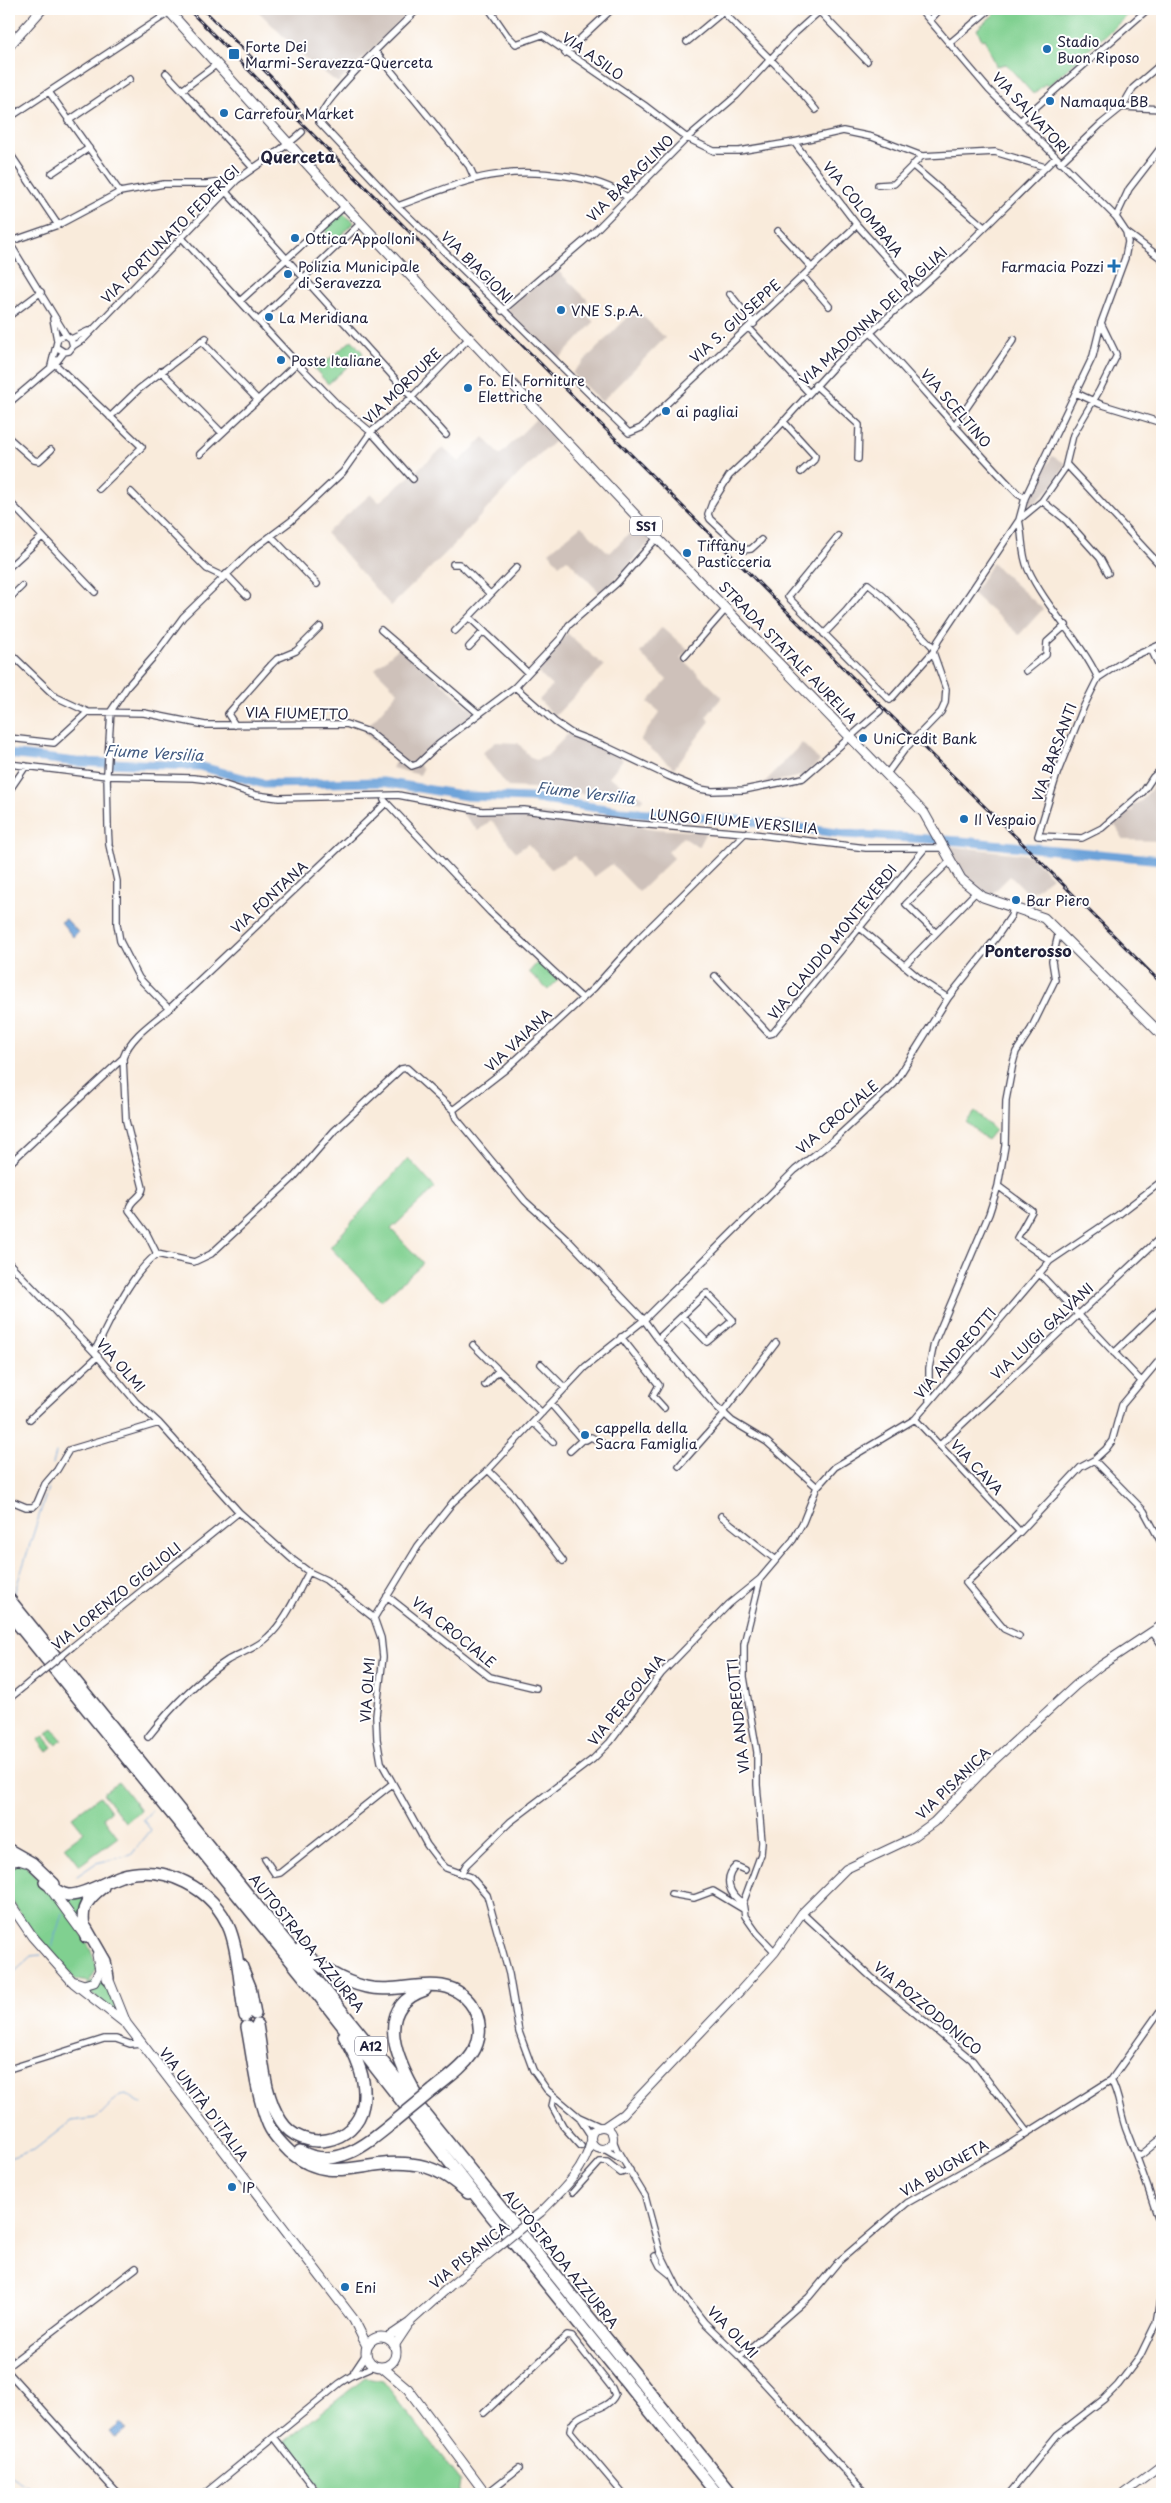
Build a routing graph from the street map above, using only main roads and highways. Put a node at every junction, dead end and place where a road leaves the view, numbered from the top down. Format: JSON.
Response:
{"nodes":[{"id":1,"x":42,"y":9,"type":"edge"},
{"id":2,"x":168,"y":10,"type":"edge"},
{"id":3,"x":9,"y":46,"type":"edge"},
{"id":4,"x":1162,"y":1035,"type":"edge"},
{"id":5,"x":9,"y":1599,"type":"edge"},
{"id":6,"x":9,"y":1613,"type":"edge"},
{"id":7,"x":9,"y":1854,"type":"edge"},
{"id":8,"x":112,"y":1880,"type":"junction"},
{"id":9,"x":45,"y":1882,"type":"junction"},
{"id":10,"x":9,"y":1902,"type":"edge"},
{"id":11,"x":259,"y":1907,"type":"junction"},
{"id":12,"x":83,"y":1924,"type":"junction"},
{"id":13,"x":86,"y":1937,"type":"junction"},
{"id":14,"x":100,"y":1961,"type":"junction"},
{"id":15,"x":108,"y":1978,"type":"junction"},
{"id":16,"x":72,"y":1981,"type":"junction"},
{"id":17,"x":309,"y":1982,"type":"junction"},
{"id":18,"x":126,"y":2023,"type":"junction"},
{"id":19,"x":432,"y":2089,"type":"junction"},
{"id":20,"x":266,"y":2100,"type":"junction"},
{"id":21,"x":435,"y":2126,"type":"junction"},
{"id":22,"x":491,"y":2214,"type":"junction"},
{"id":23,"x":354,"y":2320,"type":"junction"},
{"id":24,"x":376,"y":2337,"type":"junction"},
{"id":25,"x":366,"y":2350,"type":"junction"},
{"id":26,"x":394,"y":2360,"type":"junction"},
{"id":27,"x":378,"y":2366,"type":"junction"},
{"id":28,"x":408,"y":2389,"type":"junction"},
{"id":29,"x":486,"y":2494,"type":"edge"},
{"id":30,"x":717,"y":2494,"type":"edge"},
{"id":31,"x":732,"y":2494,"type":"edge"}],
"edges":[{"from":1,"to":3,"type":"main road"},
{"from":2,"to":4,"type":"main road","name":"STRADA STATALE AURELIA","number":"SS1"},
{"from":5,"to":11,"type":"highway","name":"AUTOSTRADA AZZURRA","number":"A12"},
{"from":6,"to":17,"type":"highway","name":"AUTOSTRADA AZZURRA","number":"A12"},
{"from":7,"to":8,"type":"highway"},
{"from":7,"to":9,"type":"main road","name":"VIA UNITÀ D'ITALIA"},
{"from":8,"to":9,"type":"highway"},
{"from":8,"to":12,"type":"highway"},
{"from":8,"to":20,"type":"highway"},
{"from":9,"to":13,"type":"main road","name":"VIA UNITÀ D'ITALIA"},
{"from":10,"to":16,"type":"main road","name":"VIA UNITÀ D'ITALIA"},
{"from":11,"to":19,"type":"highway"},
{"from":11,"to":21,"type":"highway","name":"AUTOSTRADA AZZURRA","number":"A12"},
{"from":12,"to":13,"type":"highway"},
{"from":12,"to":15,"type":"highway"},
{"from":13,"to":14,"type":"main road","name":"VIA UNITÀ D'ITALIA"},
{"from":14,"to":15,"type":"main road","name":"VIA UNITÀ D'ITALIA"},
{"from":14,"to":16,"type":"main road"},
{"from":15,"to":18,"type":"main road","name":"VIA UNITÀ D'ITALIA"},
{"from":16,"to":18,"type":"main road","name":"VIA UNITÀ D'ITALIA"},
{"from":17,"to":20,"type":"highway"},
{"from":17,"to":22,"type":"highway","name":"AUTOSTRADA AZZURRA","number":"A12"},
{"from":18,"to":23,"type":"main road","name":"VIA UNITÀ D'ITALIA"},
{"from":19,"to":20,"type":"highway","bridge":true},
{"from":19,"to":21,"type":"highway"},
{"from":20,"to":22,"type":"highway"},
{"from":21,"to":31,"type":"highway","name":"AUTOSTRADA AZZURRA","number":"A12"},
{"from":22,"to":30,"type":"highway","name":"AUTOSTRADA AZZURRA","number":"A12"},
{"from":23,"to":24,"type":"main road"},
{"from":23,"to":25,"type":"main road","name":"VIA UNITÀ D'ITALIA"},
{"from":24,"to":25,"type":"main road"},
{"from":24,"to":26,"type":"main road"},
{"from":25,"to":27,"type":"main road"},
{"from":26,"to":27,"type":"main road"},
{"from":26,"to":28,"type":"main road"},
{"from":27,"to":28,"type":"main road"},
{"from":28,"to":29,"type":"main road"}]}
